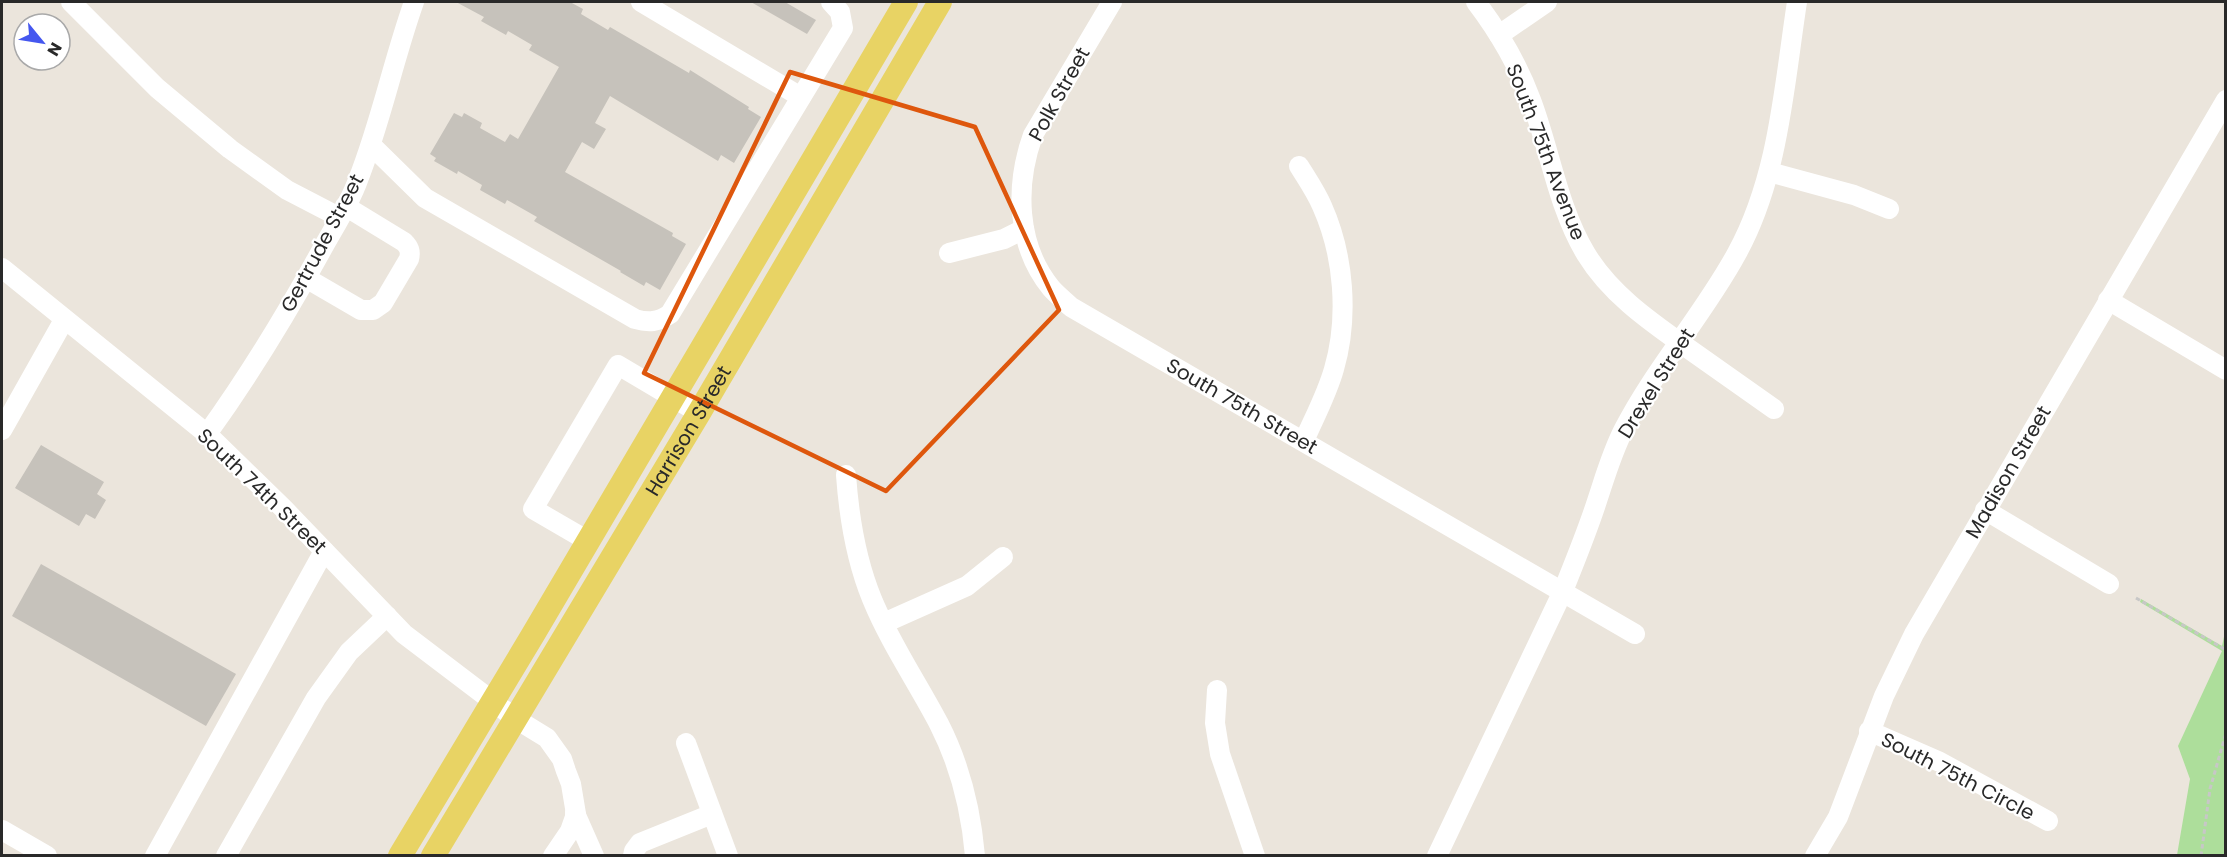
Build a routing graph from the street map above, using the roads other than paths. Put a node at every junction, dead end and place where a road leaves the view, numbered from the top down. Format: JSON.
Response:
{"nodes":[{"id":1,"x":71,"y":2,"type":"edge"},
{"id":2,"x":414,"y":2,"type":"edge"},
{"id":3,"x":641,"y":2,"type":"edge"},
{"id":4,"x":831,"y":2,"type":"edge"},
{"id":5,"x":906,"y":2,"type":"edge"},
{"id":6,"x":940,"y":2,"type":"edge"},
{"id":7,"x":1112,"y":2,"type":"edge"},
{"id":8,"x":1476,"y":2,"type":"edge"},
{"id":9,"x":1547,"y":2,"type":"edge"},
{"id":10,"x":1797,"y":2,"type":"edge"},
{"id":11,"x":1498,"y":35,"type":"junction"},
{"id":12,"x":801,"y":97,"type":"junction"},
{"id":13,"x":2226,"y":100,"type":"edge"},
{"id":14,"x":371,"y":145,"type":"junction"},
{"id":15,"x":1299,"y":166,"type":"dead end"},
{"id":16,"x":1769,"y":172,"type":"junction"},
{"id":17,"x":1889,"y":209,"type":"dead end"},
{"id":18,"x":342,"y":212,"type":"junction"},
{"id":19,"x":1024,"y":229,"type":"junction"},
{"id":20,"x":949,"y":253,"type":"dead end"},
{"id":21,"x":2,"y":268,"type":"edge"},
{"id":22,"x":306,"y":278,"type":"junction"},
{"id":23,"x":2108,"y":300,"type":"junction"},
{"id":24,"x":63,"y":320,"type":"junction"},
{"id":25,"x":1680,"y":342,"type":"junction"},
{"id":26,"x":2226,"y":370,"type":"edge"},
{"id":27,"x":673,"y":397,"type":"junction"},
{"id":28,"x":1774,"y":409,"type":"dead end"},
{"id":29,"x":699,"y":413,"type":"junction"},
{"id":30,"x":2,"y":430,"type":"edge"},
{"id":31,"x":207,"y":434,"type":"junction"},
{"id":32,"x":1304,"y":441,"type":"junction"},
{"id":33,"x":846,"y":475,"type":"dead end"},
{"id":34,"x":1985,"y":510,"type":"junction"},
{"id":35,"x":588,"y":541,"type":"junction"},
{"id":36,"x":324,"y":551,"type":"junction"},
{"id":37,"x":1003,"y":557,"type":"dead end"},
{"id":38,"x":2109,"y":584,"type":"dead end"},
{"id":39,"x":1563,"y":591,"type":"junction"},
{"id":40,"x":387,"y":616,"type":"junction"},
{"id":41,"x":884,"y":623,"type":"junction"},
{"id":42,"x":1635,"y":634,"type":"dead end"},
{"id":43,"x":1217,"y":690,"type":"dead end"},
{"id":44,"x":492,"y":701,"type":"junction"},
{"id":45,"x":516,"y":719,"type":"junction"},
{"id":46,"x":1869,"y":731,"type":"junction"},
{"id":47,"x":686,"y":743,"type":"dead end"},
{"id":48,"x":575,"y":813,"type":"junction"},
{"id":49,"x":712,"y":814,"type":"junction"},
{"id":50,"x":2048,"y":821,"type":"dead end"},
{"id":51,"x":3,"y":835,"type":"edge"},
{"id":52,"x":47,"y":855,"type":"edge"},
{"id":53,"x":155,"y":855,"type":"edge"},
{"id":54,"x":226,"y":855,"type":"edge"},
{"id":55,"x":400,"y":855,"type":"edge"},
{"id":56,"x":433,"y":855,"type":"edge"},
{"id":57,"x":553,"y":855,"type":"edge"},
{"id":58,"x":594,"y":855,"type":"edge"},
{"id":59,"x":633,"y":855,"type":"edge"},
{"id":60,"x":728,"y":855,"type":"edge"},
{"id":61,"x":975,"y":855,"type":"edge"},
{"id":62,"x":1255,"y":855,"type":"edge"},
{"id":63,"x":1437,"y":855,"type":"edge"},
{"id":64,"x":1815,"y":855,"type":"edge"}],
"edges":[{"from":1,"to":18,"type":"street"},
{"from":2,"to":14,"type":"street","name":"Gertrude Street"},
{"from":3,"to":12,"type":"street"},
{"from":4,"to":12,"type":"street"},
{"from":5,"to":27,"type":"main road","name":"Harrison Street"},
{"from":6,"to":29,"type":"main road","name":"Harrison Street"},
{"from":7,"to":19,"type":"street","name":"Polk Street"},
{"from":8,"to":11,"type":"street","name":"South 75th Avenue"},
{"from":9,"to":11,"type":"street"},
{"from":10,"to":16,"type":"street","name":"Drexel Street"},
{"from":11,"to":25,"type":"street","name":"South 75th Avenue"},
{"from":12,"to":14,"type":"street"},
{"from":13,"to":23,"type":"street","name":"Madison Street"},
{"from":14,"to":18,"type":"street","name":"Gertrude Street"},
{"from":15,"to":32,"type":"street"},
{"from":16,"to":17,"type":"street"},
{"from":16,"to":25,"type":"street","name":"Drexel Street"},
{"from":18,"to":22,"type":"street","name":"Gertrude Street"},
{"from":18,"to":22,"type":"street"},
{"from":19,"to":20,"type":"street"},
{"from":19,"to":32,"type":"street","name":"South 75th Street"},
{"from":21,"to":24,"type":"street","name":"South 74th Street"},
{"from":22,"to":31,"type":"street","name":"Gertrude Street"},
{"from":23,"to":26,"type":"street"},
{"from":23,"to":34,"type":"street","name":"Madison Street"},
{"from":24,"to":30,"type":"street"},
{"from":24,"to":31,"type":"street","name":"South 74th Street"},
{"from":25,"to":28,"type":"street","name":"South 75th Avenue"},
{"from":25,"to":39,"type":"street","name":"Drexel Street"},
{"from":27,"to":29,"type":"street"},
{"from":27,"to":35,"type":"main road","name":"Harrison Street"},
{"from":27,"to":35,"type":"street"},
{"from":29,"to":45,"type":"main road","name":"Harrison Street"},
{"from":31,"to":36,"type":"street","name":"South 74th Street"},
{"from":32,"to":39,"type":"street","name":"South 75th Street"},
{"from":33,"to":41,"type":"street"},
{"from":34,"to":38,"type":"street"},
{"from":34,"to":46,"type":"street","name":"Madison Street"},
{"from":35,"to":44,"type":"main road","name":"Harrison Street"},
{"from":36,"to":40,"type":"street","name":"South 74th Street"},
{"from":36,"to":53,"type":"street"},
{"from":37,"to":41,"type":"street"},
{"from":39,"to":42,"type":"street"},
{"from":39,"to":63,"type":"street","name":"Drexel Street"},
{"from":40,"to":44,"type":"street","name":"South 74th Street"},
{"from":40,"to":54,"type":"street"},
{"from":41,"to":61,"type":"street"},
{"from":43,"to":62,"type":"street"},
{"from":44,"to":45,"type":"street","name":"South 74th Street"},
{"from":44,"to":55,"type":"main road","name":"Harrison Street"},
{"from":45,"to":48,"type":"street","name":"South 74th Street"},
{"from":45,"to":56,"type":"main road","name":"Harrison Street"},
{"from":46,"to":50,"type":"street","name":"South 75th Circle"},
{"from":46,"to":64,"type":"street","name":"Madison Street"},
{"from":47,"to":49,"type":"street"},
{"from":48,"to":57,"type":"street"},
{"from":48,"to":58,"type":"street","name":"South 74th Street"},
{"from":49,"to":59,"type":"street"},
{"from":49,"to":60,"type":"street"},
{"from":51,"to":52,"type":"street"}]}
